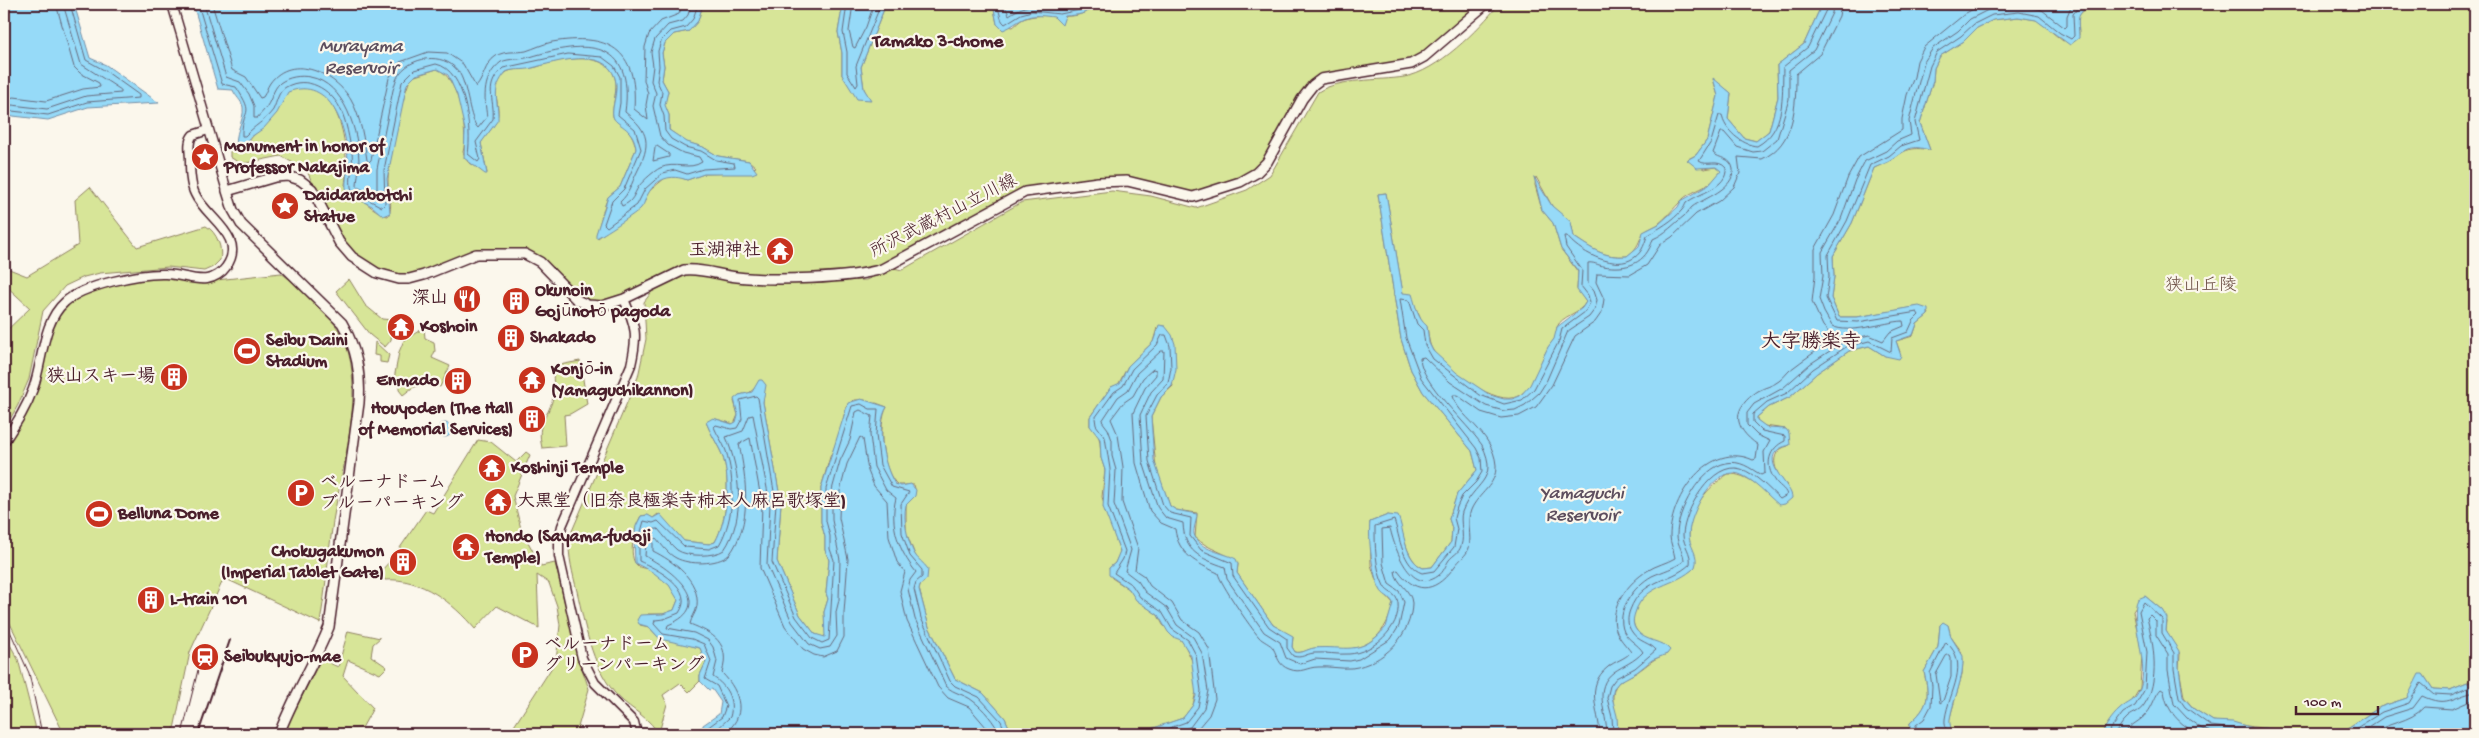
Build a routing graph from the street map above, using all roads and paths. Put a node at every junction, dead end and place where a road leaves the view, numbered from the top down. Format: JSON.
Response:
{"nodes":[{"id":1,"x":172,"y":4,"type":"edge"},
{"id":2,"x":1486,"y":4,"type":"edge"},
{"id":3,"x":208,"y":130,"type":"junction"},
{"id":4,"x":227,"y":191,"type":"junction"},
{"id":5,"x":624,"y":299,"type":"junction"},
{"id":6,"x":4,"y":442,"type":"edge"},
{"id":7,"x":278,"y":734,"type":"edge"},
{"id":8,"x":637,"y":734,"type":"edge"}],
"edges":[{"from":1,"to":3,"type":"street"},
{"from":2,"to":5,"type":"main road","name":"所沢武蔵村山立川線"},
{"from":3,"to":4,"type":"street"},
{"from":3,"to":6,"type":"street"},
{"from":4,"to":5,"type":"main road","name":"所沢武蔵村山立川線"},
{"from":4,"to":7,"type":"main road"},
{"from":5,"to":8,"type":"street"}]}
